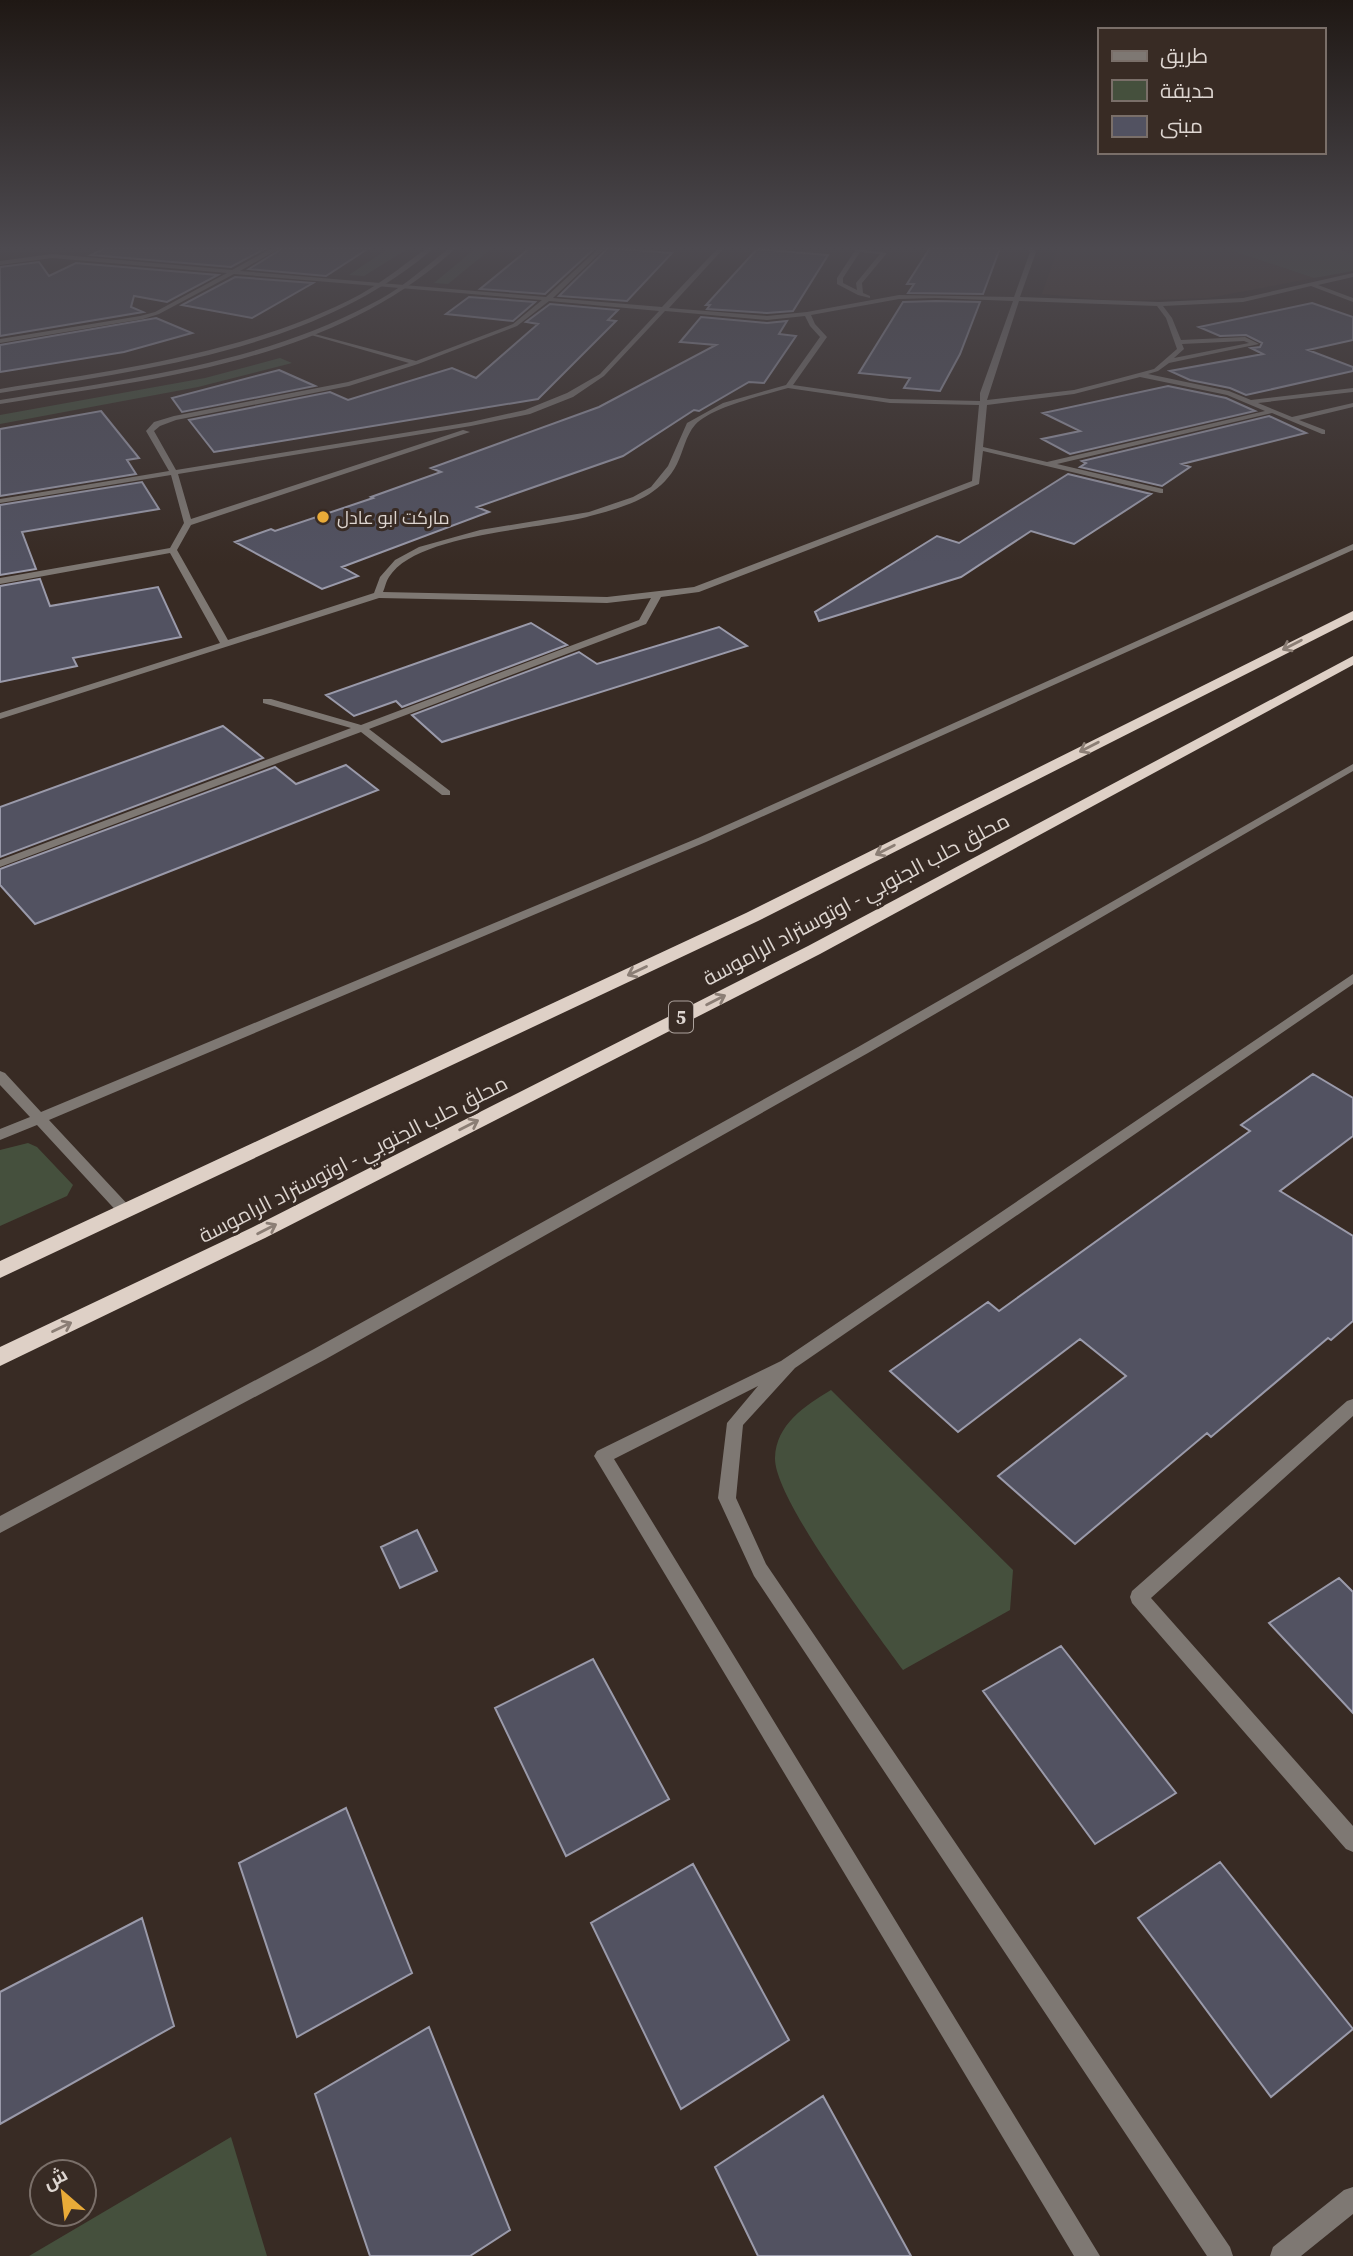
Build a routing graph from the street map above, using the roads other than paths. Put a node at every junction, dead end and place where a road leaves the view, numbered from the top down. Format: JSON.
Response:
{"nodes":[{"id":1,"x":205,"y":353,"type":"edge"},
{"id":2,"x":243,"y":353,"type":"edge"},
{"id":3,"x":381,"y":353,"type":"edge"},
{"id":4,"x":441,"y":353,"type":"edge"},
{"id":5,"x":622,"y":353,"type":"edge"},
{"id":6,"x":812,"y":353,"type":"edge"},
{"id":7,"x":998,"y":353,"type":"edge"},
{"id":8,"x":1176,"y":353,"type":"edge"},
{"id":9,"x":1210,"y":353,"type":"edge"},
{"id":10,"x":1166,"y":362,"type":"junction"},
{"id":11,"x":416,"y":363,"type":"junction"},
{"id":12,"x":1140,"y":374,"type":"junction"},
{"id":13,"x":788,"y":386,"type":"junction"},
{"id":14,"x":1353,"y":390,"type":"edge"},
{"id":15,"x":0,"y":392,"type":"edge"},
{"id":16,"x":3,"y":401,"type":"edge"},
{"id":17,"x":984,"y":402,"type":"junction"},
{"id":18,"x":1249,"y":402,"type":"junction"},
{"id":19,"x":1353,"y":405,"type":"edge"},
{"id":20,"x":1273,"y":411,"type":"junction"},
{"id":21,"x":527,"y":412,"type":"junction"},
{"id":22,"x":1292,"y":419,"type":"junction"},
{"id":23,"x":1322,"y":432,"type":"dead end"},
{"id":24,"x":979,"y":448,"type":"junction"},
{"id":25,"x":1048,"y":464,"type":"junction"},
{"id":26,"x":174,"y":472,"type":"junction"},
{"id":27,"x":1160,"y":491,"type":"dead end"},
{"id":28,"x":0,"y":501,"type":"edge"},
{"id":29,"x":188,"y":523,"type":"junction"},
{"id":30,"x":1353,"y":547,"type":"edge"},
{"id":31,"x":173,"y":550,"type":"junction"},
{"id":32,"x":0,"y":581,"type":"edge"},
{"id":33,"x":378,"y":595,"type":"junction"},
{"id":34,"x":657,"y":595,"type":"junction"},
{"id":35,"x":1353,"y":615,"type":"edge"},
{"id":36,"x":226,"y":644,"type":"junction"},
{"id":37,"x":1353,"y":660,"type":"edge"},
{"id":38,"x":267,"y":701,"type":"dead end"},
{"id":39,"x":0,"y":716,"type":"edge"},
{"id":40,"x":362,"y":728,"type":"junction"},
{"id":41,"x":1353,"y":767,"type":"edge"},
{"id":42,"x":446,"y":793,"type":"dead end"},
{"id":43,"x":0,"y":864,"type":"edge"},
{"id":44,"x":1353,"y":978,"type":"edge"},
{"id":45,"x":0,"y":1076,"type":"edge"},
{"id":46,"x":38,"y":1119,"type":"junction"},
{"id":47,"x":0,"y":1135,"type":"edge"},
{"id":48,"x":125,"y":1212,"type":"junction"},
{"id":49,"x":0,"y":1270,"type":"edge"},
{"id":50,"x":0,"y":1357,"type":"edge"},
{"id":51,"x":789,"y":1363,"type":"junction"},
{"id":52,"x":1353,"y":1406,"type":"edge"},
{"id":53,"x":0,"y":1525,"type":"edge"},
{"id":54,"x":1353,"y":1842,"type":"edge"},
{"id":55,"x":1353,"y":2199,"type":"edge"},
{"id":56,"x":1088,"y":2256,"type":"edge"},
{"id":57,"x":1221,"y":2256,"type":"edge"},
{"id":58,"x":1282,"y":2256,"type":"edge"}],
"edges":[{"from":1,"to":15,"type":"street"},
{"from":2,"to":16,"type":"street"},
{"from":3,"to":11,"type":"street"},
{"from":4,"to":11,"type":"street"},
{"from":5,"to":21,"type":"street"},
{"from":6,"to":13,"type":"street"},
{"from":7,"to":17,"type":"street"},
{"from":8,"to":10,"type":"street"},
{"from":9,"to":10,"type":"street"},
{"from":10,"to":12,"type":"street"},
{"from":11,"to":26,"type":"street"},
{"from":12,"to":17,"type":"street"},
{"from":12,"to":18,"type":"street"},
{"from":13,"to":17,"type":"street"},
{"from":13,"to":33,"type":"street"},
{"from":14,"to":18,"type":"street"},
{"from":15,"to":16,"type":"street"},
{"from":17,"to":24,"type":"street"},
{"from":18,"to":20,"type":"street"},
{"from":19,"to":22,"type":"street"},
{"from":20,"to":22,"type":"street"},
{"from":20,"to":25,"type":"street"},
{"from":21,"to":26,"type":"street"},
{"from":21,"to":29,"type":"street"},
{"from":22,"to":23,"type":"street"},
{"from":24,"to":25,"type":"street"},
{"from":24,"to":34,"type":"street"},
{"from":25,"to":27,"type":"street"},
{"from":26,"to":28,"type":"street"},
{"from":26,"to":29,"type":"street"},
{"from":29,"to":31,"type":"street"},
{"from":30,"to":46,"type":"street"},
{"from":31,"to":32,"type":"street"},
{"from":31,"to":36,"type":"street"},
{"from":33,"to":34,"type":"street"},
{"from":33,"to":36,"type":"street"},
{"from":34,"to":40,"type":"street"},
{"from":35,"to":48,"type":"highway","name":"محلق حلب الجنوبي - اوتوستراد الراموسة","one_way":true},
{"from":36,"to":39,"type":"street"},
{"from":50,"to":37,"type":"highway","name":"محلق حلب الجنوبي - اوتوستراد الراموسة","number":"5","one_way":true},
{"from":38,"to":40,"type":"street"},
{"from":40,"to":42,"type":"street"},
{"from":40,"to":43,"type":"street"},
{"from":41,"to":53,"type":"street"},
{"from":44,"to":51,"type":"street"},
{"from":45,"to":46,"type":"street"},
{"from":46,"to":47,"type":"street"},
{"from":46,"to":48,"type":"street"},
{"from":48,"to":49,"type":"highway","name":"محلق حلب الجنوبي - اوتوستراد الراموسة"},
{"from":51,"to":56,"type":"street"},
{"from":51,"to":57,"type":"street"},
{"from":52,"to":54,"type":"street"},
{"from":55,"to":58,"type":"street"}]}
